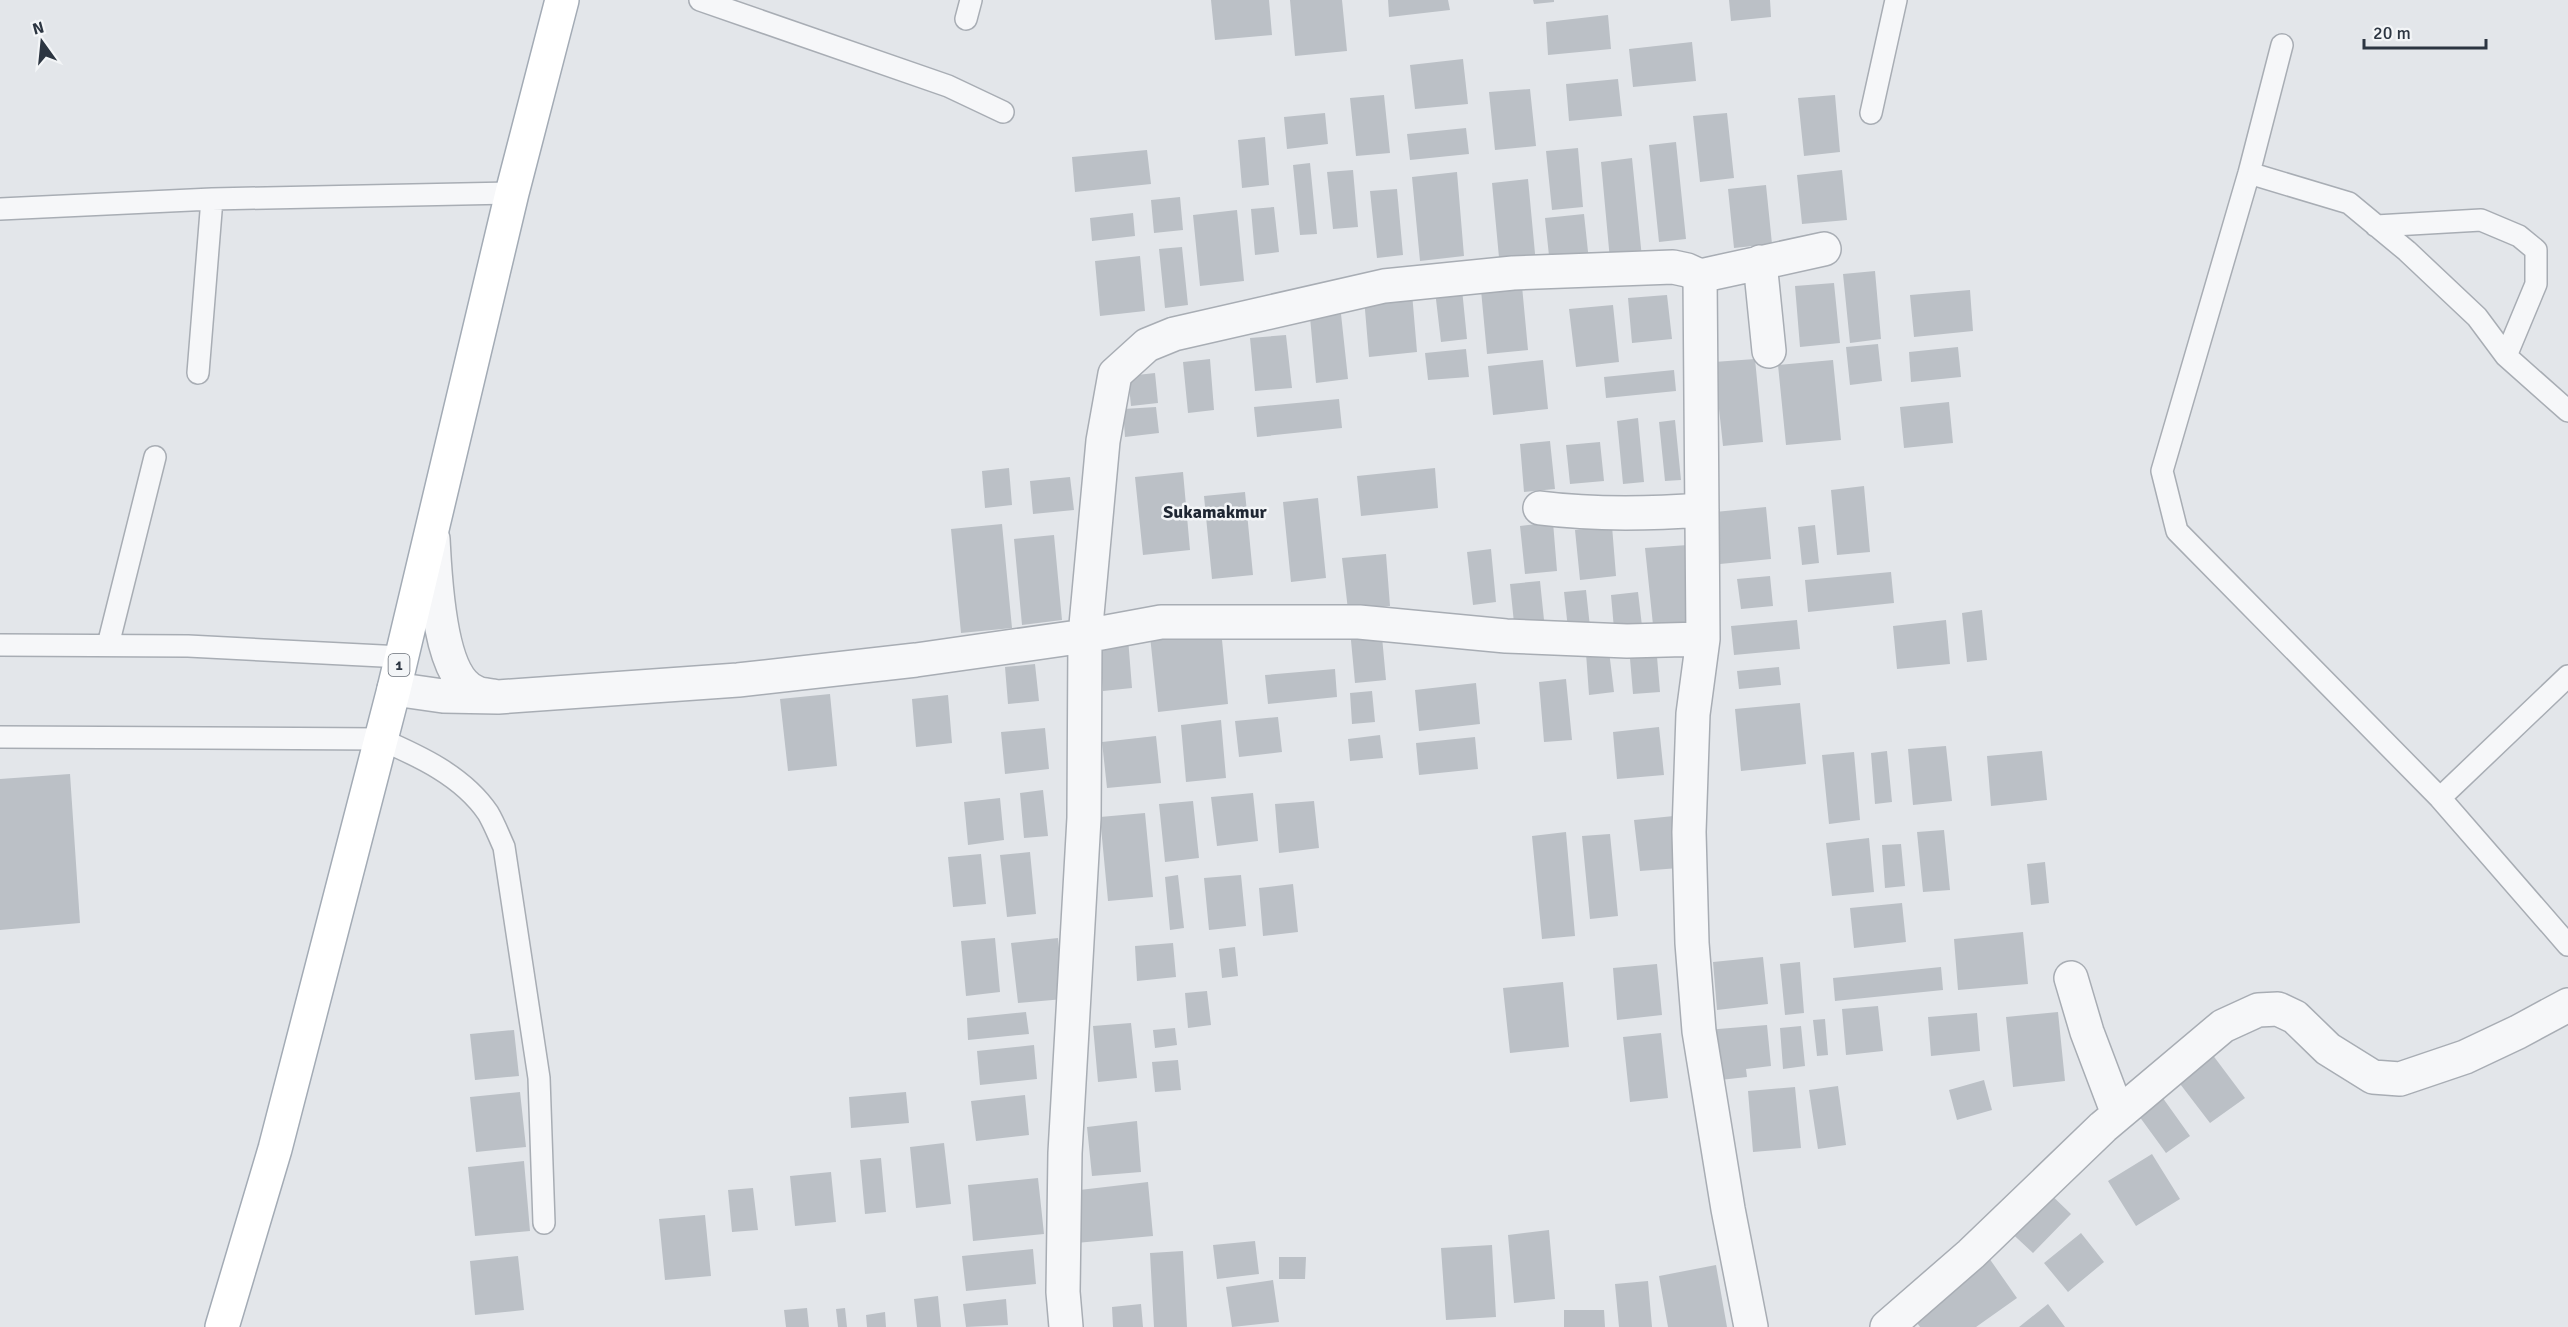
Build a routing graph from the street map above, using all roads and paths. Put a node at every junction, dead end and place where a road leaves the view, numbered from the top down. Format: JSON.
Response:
{"nodes":[{"id":1,"x":562,"y":0,"type":"edge"},
{"id":2,"x":700,"y":0,"type":"edge"},
{"id":3,"x":1896,"y":0,"type":"edge"},
{"id":4,"x":2283,"y":45,"type":"dead end"},
{"id":5,"x":1003,"y":112,"type":"dead end"},
{"id":6,"x":1871,"y":113,"type":"dead end"},
{"id":7,"x":2249,"y":173,"type":"junction"},
{"id":8,"x":512,"y":193,"type":"junction"},
{"id":9,"x":212,"y":199,"type":"junction"},
{"id":10,"x":0,"y":209,"type":"edge"},
{"id":11,"x":2376,"y":226,"type":"junction"},
{"id":12,"x":1824,"y":249,"type":"dead end"},
{"id":13,"x":1760,"y":262,"type":"junction"},
{"id":14,"x":1700,"y":276,"type":"junction"},
{"id":15,"x":1768,"y":351,"type":"dead end"},
{"id":16,"x":2506,"y":356,"type":"junction"},
{"id":17,"x":198,"y":373,"type":"dead end"},
{"id":18,"x":2568,"y":411,"type":"edge"},
{"id":19,"x":155,"y":457,"type":"dead end"},
{"id":20,"x":1540,"y":508,"type":"dead end"},
{"id":21,"x":1702,"y":510,"type":"junction"},
{"id":22,"x":432,"y":529,"type":"junction"},
{"id":23,"x":1085,"y":636,"type":"junction"},
{"id":24,"x":1703,"y":639,"type":"junction"},
{"id":25,"x":0,"y":645,"type":"edge"},
{"id":26,"x":108,"y":645,"type":"junction"},
{"id":27,"x":402,"y":657,"type":"junction"},
{"id":28,"x":2568,"y":676,"type":"edge"},
{"id":29,"x":393,"y":689,"type":"junction"},
{"id":30,"x":498,"y":698,"type":"junction"},
{"id":31,"x":0,"y":737,"type":"edge"},
{"id":32,"x":380,"y":739,"type":"junction"},
{"id":33,"x":2440,"y":798,"type":"junction"},
{"id":34,"x":2568,"y":945,"type":"edge"},
{"id":35,"x":2071,"y":978,"type":"dead end"},
{"id":36,"x":2568,"y":1005,"type":"edge"},
{"id":37,"x":2118,"y":1114,"type":"junction"},
{"id":38,"x":544,"y":1223,"type":"dead end"},
{"id":39,"x":222,"y":1327,"type":"edge"},
{"id":40,"x":1066,"y":1327,"type":"edge"},
{"id":41,"x":1751,"y":1327,"type":"edge"},
{"id":42,"x":1887,"y":1327,"type":"edge"}],
"edges":[{"from":1,"to":8,"type":"main road","number":"1"},
{"from":2,"to":5,"type":"lane"},
{"from":3,"to":6,"type":"lane"},
{"from":4,"to":7,"type":"lane"},
{"from":7,"to":11,"type":"lane"},
{"from":7,"to":33,"type":"lane"},
{"from":8,"to":9,"type":"lane"},
{"from":8,"to":22,"type":"main road","number":"1"},
{"from":9,"to":10,"type":"lane"},
{"from":9,"to":17,"type":"lane"},
{"from":11,"to":16,"type":"lane"},
{"from":11,"to":16,"type":"lane"},
{"from":12,"to":13,"type":"street"},
{"from":13,"to":14,"type":"street"},
{"from":13,"to":15,"type":"street"},
{"from":14,"to":21,"type":"street"},
{"from":14,"to":23,"type":"street"},
{"from":16,"to":18,"type":"lane"},
{"from":19,"to":26,"type":"lane"},
{"from":20,"to":21,"type":"street"},
{"from":21,"to":24,"type":"street"},
{"from":22,"to":27,"type":"main road","number":"1"},
{"from":22,"to":30,"type":"street"},
{"from":23,"to":24,"type":"street"},
{"from":23,"to":30,"type":"street"},
{"from":23,"to":40,"type":"street"},
{"from":24,"to":41,"type":"street"},
{"from":25,"to":26,"type":"lane"},
{"from":26,"to":27,"type":"lane"},
{"from":27,"to":29,"type":"main road","number":"1"},
{"from":28,"to":33,"type":"lane"},
{"from":29,"to":30,"type":"street"},
{"from":29,"to":32,"type":"main road","number":"1"},
{"from":31,"to":32,"type":"lane"},
{"from":32,"to":38,"type":"lane"},
{"from":32,"to":39,"type":"main road","number":"1"},
{"from":33,"to":34,"type":"lane"},
{"from":35,"to":37,"type":"street"},
{"from":36,"to":37,"type":"street"},
{"from":37,"to":42,"type":"street"}]}
